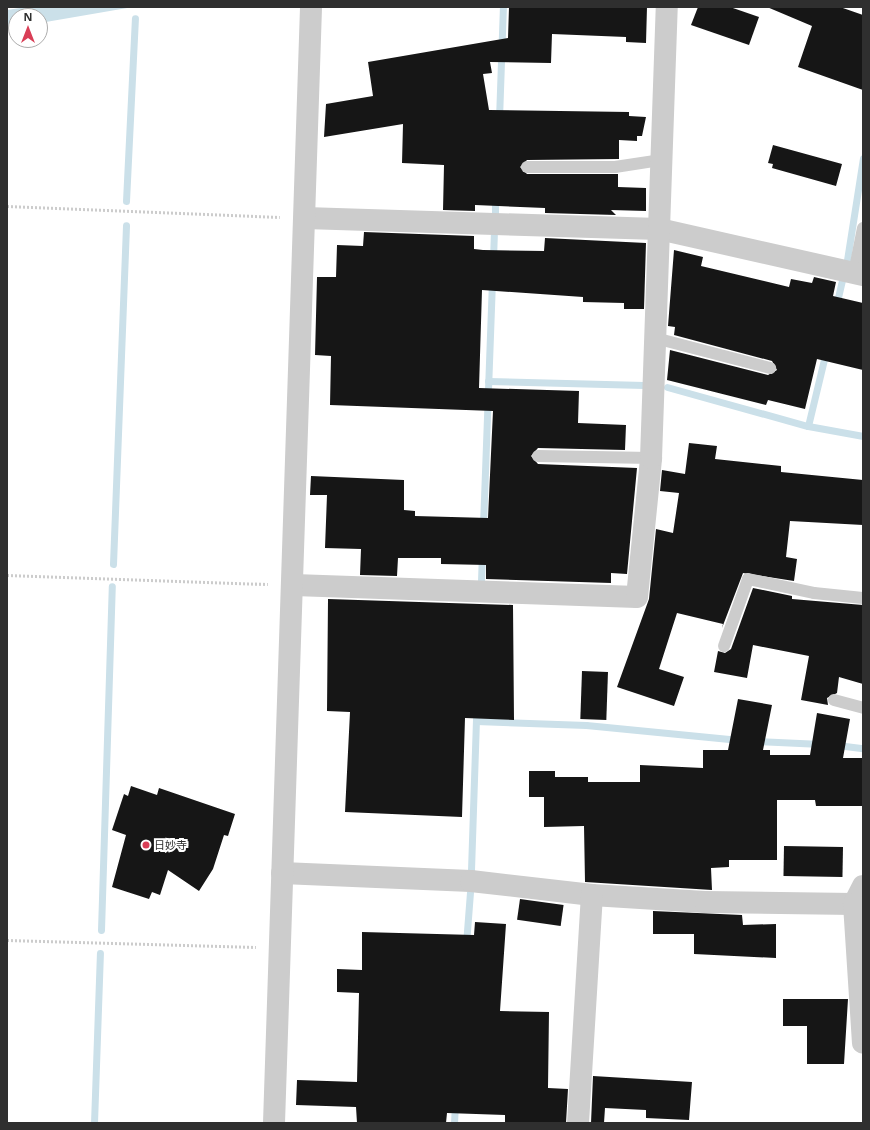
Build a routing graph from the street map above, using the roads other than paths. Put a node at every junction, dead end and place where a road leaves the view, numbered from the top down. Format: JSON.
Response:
{"nodes":[{"id":1,"x":312,"y":7,"type":"edge"},
{"id":2,"x":666,"y":7,"type":"edge"},
{"id":3,"x":661,"y":160,"type":"junction"},
{"id":4,"x":527,"y":167,"type":"dead end"},
{"id":5,"x":305,"y":218,"type":"junction"},
{"id":6,"x":863,"y":228,"type":"edge"},
{"id":7,"x":659,"y":230,"type":"junction"},
{"id":8,"x":859,"y":274,"type":"edge"},
{"id":9,"x":655,"y":338,"type":"junction"},
{"id":10,"x":770,"y":368,"type":"dead end"},
{"id":11,"x":538,"y":456,"type":"dead end"},
{"id":12,"x":650,"y":458,"type":"junction"},
{"id":13,"x":294,"y":585,"type":"junction"},
{"id":14,"x":863,"y":598,"type":"edge"},
{"id":15,"x":724,"y":646,"type":"dead end"},
{"id":16,"x":834,"y":700,"type":"dead end"},
{"id":17,"x":863,"y":708,"type":"edge"},
{"id":18,"x":282,"y":873,"type":"junction"},
{"id":19,"x":592,"y":895,"type":"junction"},
{"id":20,"x":859,"y":895,"type":"edge"},
{"id":21,"x":863,"y":1043,"type":"edge"},
{"id":22,"x":274,"y":1123,"type":"edge"},
{"id":23,"x":578,"y":1123,"type":"edge"}],
"edges":[{"from":1,"to":5,"type":"street"},
{"from":2,"to":3,"type":"street"},
{"from":3,"to":4,"type":"lane"},
{"from":3,"to":7,"type":"street"},
{"from":5,"to":7,"type":"street"},
{"from":5,"to":13,"type":"street"},
{"from":6,"to":8,"type":"lane"},
{"from":7,"to":8,"type":"street"},
{"from":7,"to":9,"type":"street"},
{"from":9,"to":10,"type":"lane"},
{"from":9,"to":12,"type":"street"},
{"from":11,"to":12,"type":"lane"},
{"from":12,"to":13,"type":"street"},
{"from":13,"to":18,"type":"street"},
{"from":14,"to":15,"type":"lane"},
{"from":16,"to":17,"type":"lane"},
{"from":18,"to":19,"type":"street"},
{"from":18,"to":22,"type":"street"},
{"from":19,"to":20,"type":"street"},
{"from":19,"to":23,"type":"street"},
{"from":20,"to":21,"type":"street"}]}
